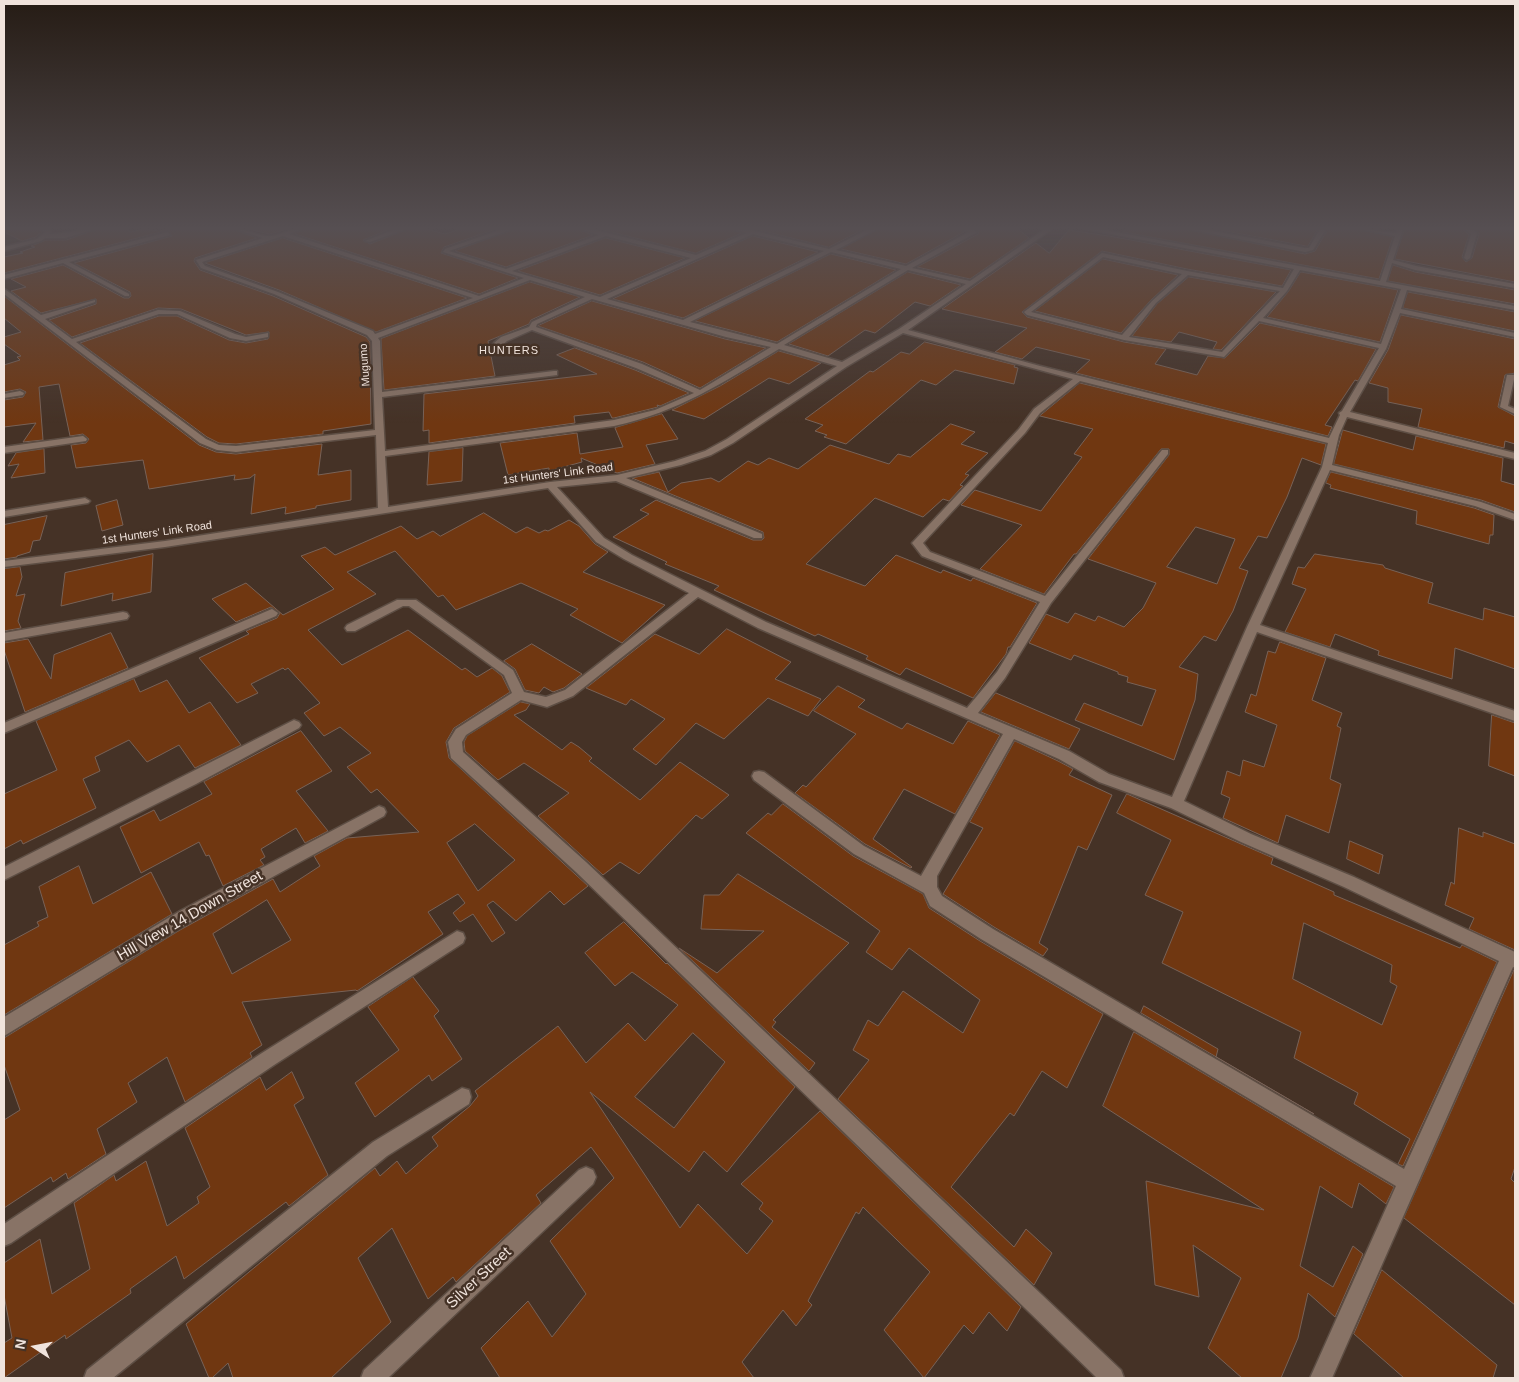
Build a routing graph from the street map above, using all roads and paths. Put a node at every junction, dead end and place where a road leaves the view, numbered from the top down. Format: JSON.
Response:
{"nodes":[{"id":1,"x":7,"y":293,"type":"edge"},
{"id":2,"x":122,"y":293,"type":"edge"},
{"id":3,"x":277,"y":293,"type":"edge"},
{"id":4,"x":465,"y":293,"type":"edge"},
{"id":5,"x":486,"y":293,"type":"edge"},
{"id":6,"x":580,"y":293,"type":"edge"},
{"id":7,"x":614,"y":293,"type":"edge"},
{"id":8,"x":743,"y":293,"type":"edge"},
{"id":9,"x":865,"y":293,"type":"edge"},
{"id":10,"x":956,"y":293,"type":"edge"},
{"id":11,"x":1051,"y":293,"type":"edge"},
{"id":12,"x":1163,"y":293,"type":"edge"},
{"id":13,"x":1282,"y":293,"type":"edge"},
{"id":14,"x":1403,"y":293,"type":"edge"},
{"id":15,"x":1435,"y":293,"type":"edge"},
{"id":16,"x":127,"y":296,"type":"dead end"},
{"id":17,"x":476,"y":297,"type":"junction"},
{"id":18,"x":591,"y":297,"type":"junction"},
{"id":19,"x":602,"y":299,"type":"junction"},
{"id":20,"x":93,"y":301,"type":"dead end"},
{"id":21,"x":1515,"y":308,"type":"edge"},
{"id":22,"x":1397,"y":310,"type":"junction"},
{"id":23,"x":40,"y":318,"type":"junction"},
{"id":24,"x":1258,"y":318,"type":"junction"},
{"id":25,"x":684,"y":322,"type":"junction"},
{"id":26,"x":532,"y":328,"type":"junction"},
{"id":27,"x":902,"y":331,"type":"junction"},
{"id":28,"x":265,"y":335,"type":"dead end"},
{"id":29,"x":1515,"y":335,"type":"edge"},
{"id":30,"x":374,"y":336,"type":"junction"},
{"id":31,"x":1124,"y":338,"type":"junction"},
{"id":32,"x":72,"y":341,"type":"junction"},
{"id":33,"x":497,"y":345,"type":"dead end"},
{"id":34,"x":778,"y":346,"type":"junction"},
{"id":35,"x":1383,"y":347,"type":"junction"},
{"id":36,"x":843,"y":365,"type":"junction"},
{"id":37,"x":554,"y":374,"type":"dead end"},
{"id":38,"x":1515,"y":377,"type":"edge"},
{"id":39,"x":1078,"y":378,"type":"junction"},
{"id":40,"x":20,"y":393,"type":"dead end"},
{"id":41,"x":700,"y":393,"type":"junction"},
{"id":42,"x":378,"y":395,"type":"junction"},
{"id":43,"x":4,"y":396,"type":"edge"},
{"id":44,"x":1515,"y":412,"type":"edge"},
{"id":45,"x":1343,"y":413,"type":"junction"},
{"id":46,"x":380,"y":432,"type":"junction"},
{"id":47,"x":83,"y":439,"type":"dead end"},
{"id":48,"x":1333,"y":442,"type":"junction"},
{"id":49,"x":4,"y":450,"type":"edge"},
{"id":50,"x":1165,"y":452,"type":"dead end"},
{"id":51,"x":380,"y":454,"type":"junction"},
{"id":52,"x":1515,"y":456,"type":"edge"},
{"id":53,"x":1327,"y":467,"type":"junction"},
{"id":54,"x":617,"y":478,"type":"junction"},
{"id":55,"x":550,"y":485,"type":"junction"},
{"id":56,"x":85,"y":501,"type":"dead end"},
{"id":57,"x":383,"y":511,"type":"junction"},
{"id":58,"x":4,"y":514,"type":"edge"},
{"id":59,"x":1515,"y":517,"type":"edge"},
{"id":60,"x":758,"y":536,"type":"dead end"},
{"id":61,"x":4,"y":564,"type":"edge"},
{"id":62,"x":697,"y":592,"type":"junction"},
{"id":63,"x":1047,"y":601,"type":"junction"},
{"id":64,"x":272,"y":613,"type":"dead end"},
{"id":65,"x":124,"y":616,"type":"dead end"},
{"id":66,"x":1253,"y":627,"type":"junction"},
{"id":67,"x":351,"y":628,"type":"dead end"},
{"id":68,"x":4,"y":637,"type":"edge"},
{"id":69,"x":519,"y":695,"type":"junction"},
{"id":70,"x":969,"y":715,"type":"junction"},
{"id":71,"x":1515,"y":716,"type":"edge"},
{"id":72,"x":294,"y":725,"type":"dead end"},
{"id":73,"x":4,"y":728,"type":"edge"},
{"id":74,"x":1011,"y":732,"type":"junction"},
{"id":75,"x":759,"y":776,"type":"dead end"},
{"id":76,"x":1176,"y":804,"type":"junction"},
{"id":77,"x":379,"y":812,"type":"dead end"},
{"id":78,"x":4,"y":874,"type":"edge"},
{"id":79,"x":929,"y":888,"type":"junction"},
{"id":80,"x":457,"y":938,"type":"dead end"},
{"id":81,"x":1512,"y":958,"type":"edge"},
{"id":82,"x":4,"y":1027,"type":"edge"},
{"id":83,"x":462,"y":1097,"type":"dead end"},
{"id":84,"x":586,"y":1177,"type":"dead end"},
{"id":85,"x":1408,"y":1182,"type":"junction"},
{"id":86,"x":4,"y":1236,"type":"edge"},
{"id":87,"x":95,"y":1378,"type":"edge"},
{"id":88,"x":372,"y":1378,"type":"edge"},
{"id":89,"x":1113,"y":1378,"type":"edge"},
{"id":90,"x":1321,"y":1378,"type":"edge"}],
"edges":[{"from":1,"to":23,"type":"street"},
{"from":2,"to":16,"type":"street"},
{"from":3,"to":30,"type":"street","name":"Mugumo"},
{"from":4,"to":17,"type":"street"},
{"from":5,"to":17,"type":"street"},
{"from":6,"to":18,"type":"street"},
{"from":7,"to":19,"type":"street"},
{"from":8,"to":25,"type":"street"},
{"from":9,"to":34,"type":"street"},
{"from":10,"to":27,"type":"street","name":"1st Hunters' Link Road"},
{"from":11,"to":31,"type":"street"},
{"from":12,"to":31,"type":"street"},
{"from":13,"to":24,"type":"street"},
{"from":14,"to":22,"type":"street"},
{"from":15,"to":21,"type":"street"},
{"from":17,"to":30,"type":"street"},
{"from":18,"to":19,"type":"street"},
{"from":18,"to":26,"type":"street"},
{"from":19,"to":25,"type":"street"},
{"from":20,"to":23,"type":"street"},
{"from":22,"to":29,"type":"street"},
{"from":22,"to":35,"type":"street"},
{"from":23,"to":32,"type":"street"},
{"from":24,"to":31,"type":"street"},
{"from":24,"to":35,"type":"street"},
{"from":25,"to":34,"type":"street"},
{"from":26,"to":33,"type":"street"},
{"from":26,"to":41,"type":"street"},
{"from":27,"to":36,"type":"street","name":"1st Hunters' Link Road"},
{"from":27,"to":39,"type":"street"},
{"from":28,"to":32,"type":"street"},
{"from":30,"to":42,"type":"street","name":"Mugumo"},
{"from":32,"to":46,"type":"street"},
{"from":34,"to":36,"type":"street"},
{"from":34,"to":41,"type":"street"},
{"from":35,"to":45,"type":"street"},
{"from":36,"to":54,"type":"street","name":"1st Hunters' Link Road"},
{"from":37,"to":42,"type":"street"},
{"from":38,"to":44,"type":"street"},
{"from":39,"to":48,"type":"street"},
{"from":39,"to":63,"type":"street"},
{"from":40,"to":43,"type":"street"},
{"from":41,"to":51,"type":"street"},
{"from":42,"to":46,"type":"street","name":"Mugumo"},
{"from":45,"to":48,"type":"street"},
{"from":45,"to":52,"type":"street"},
{"from":46,"to":51,"type":"street","name":"Mugumo"},
{"from":47,"to":49,"type":"street"},
{"from":48,"to":53,"type":"street"},
{"from":50,"to":63,"type":"street"},
{"from":51,"to":57,"type":"street","name":"Mugumo"},
{"from":53,"to":59,"type":"street"},
{"from":53,"to":66,"type":"street"},
{"from":54,"to":55,"type":"street","name":"1st Hunters' Link Road"},
{"from":54,"to":60,"type":"street"},
{"from":55,"to":57,"type":"street","name":"1st Hunters' Link Road"},
{"from":55,"to":62,"type":"street"},
{"from":56,"to":58,"type":"street"},
{"from":57,"to":61,"type":"street","name":"1st Hunters' Link Road"},
{"from":62,"to":69,"type":"street"},
{"from":62,"to":70,"type":"street"},
{"from":63,"to":70,"type":"street"},
{"from":64,"to":73,"type":"street"},
{"from":65,"to":68,"type":"street"},
{"from":66,"to":71,"type":"street"},
{"from":66,"to":76,"type":"street"},
{"from":67,"to":69,"type":"street"},
{"from":69,"to":89,"type":"street"},
{"from":70,"to":74,"type":"street"},
{"from":72,"to":78,"type":"street"},
{"from":74,"to":76,"type":"street"},
{"from":74,"to":79,"type":"street"},
{"from":75,"to":79,"type":"street"},
{"from":76,"to":81,"type":"street"},
{"from":77,"to":82,"type":"street","name":"Hill View 14 Down Street"},
{"from":79,"to":85,"type":"street"},
{"from":80,"to":86,"type":"street"},
{"from":81,"to":85,"type":"street"},
{"from":83,"to":87,"type":"street"},
{"from":84,"to":88,"type":"street","name":"Silver Street"},
{"from":85,"to":90,"type":"street"}]}
